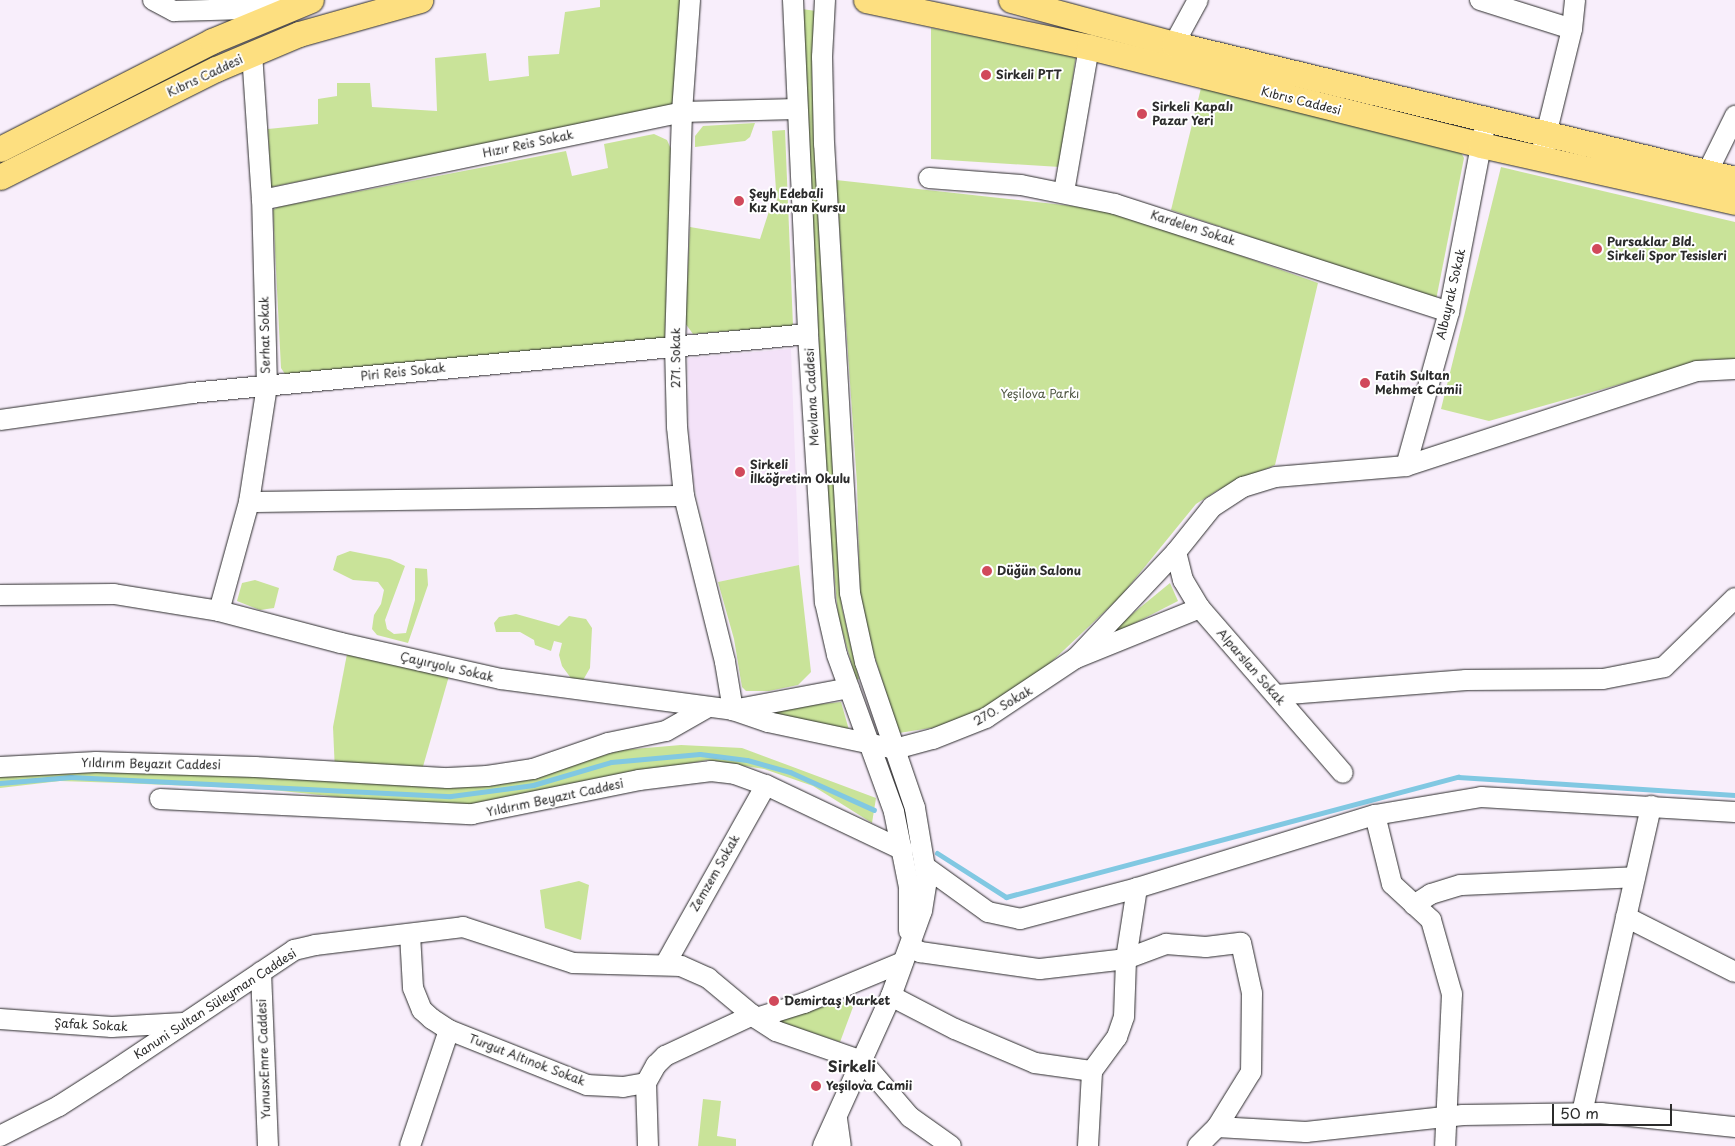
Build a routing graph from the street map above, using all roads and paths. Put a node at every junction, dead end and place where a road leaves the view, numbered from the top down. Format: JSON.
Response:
{"nodes":[{"id":1,"x":153,"y":0,"type":"edge"},
{"id":2,"x":311,"y":0,"type":"edge"},
{"id":3,"x":420,"y":0,"type":"edge"},
{"id":4,"x":690,"y":0,"type":"edge"},
{"id":5,"x":793,"y":0,"type":"edge"},
{"id":6,"x":825,"y":0,"type":"edge"},
{"id":7,"x":866,"y":0,"type":"edge"},
{"id":8,"x":1198,"y":0,"type":"edge"},
{"id":9,"x":1480,"y":0,"type":"edge"},
{"id":10,"x":1575,"y":0,"type":"edge"},
{"id":11,"x":1016,"y":1,"type":"edge"},
{"id":12,"x":288,"y":8,"type":"junction"},
{"id":13,"x":1572,"y":29,"type":"junction"},
{"id":14,"x":299,"y":34,"type":"junction"},
{"id":15,"x":1174,"y":44,"type":"junction"},
{"id":16,"x":1089,"y":47,"type":"junction"},
{"id":17,"x":252,"y":54,"type":"junction"},
{"id":18,"x":796,"y":109,"type":"junction"},
{"id":19,"x":682,"y":112,"type":"junction"},
{"id":20,"x":1735,"y":116,"type":"edge"},
{"id":21,"x":1486,"y":119,"type":"junction"},
{"id":22,"x":1548,"y":132,"type":"junction"},
{"id":23,"x":1481,"y":145,"type":"junction"},
{"id":24,"x":0,"y":150,"type":"edge"},
{"id":25,"x":1538,"y":158,"type":"junction"},
{"id":26,"x":1707,"y":173,"type":"junction"},
{"id":27,"x":0,"y":177,"type":"edge"},
{"id":28,"x":929,"y":178,"type":"dead end"},
{"id":29,"x":1735,"y":178,"type":"edge"},
{"id":30,"x":1064,"y":192,"type":"junction"},
{"id":31,"x":262,"y":200,"type":"junction"},
{"id":32,"x":1735,"y":202,"type":"edge"},
{"id":33,"x":1449,"y":312,"type":"junction"},
{"id":34,"x":808,"y":334,"type":"junction"},
{"id":35,"x":675,"y":346,"type":"junction"},
{"id":36,"x":1735,"y":369,"type":"edge"},
{"id":37,"x":267,"y":386,"type":"junction"},
{"id":38,"x":0,"y":420,"type":"edge"},
{"id":39,"x":1406,"y":466,"type":"junction"},
{"id":40,"x":684,"y":496,"type":"junction"},
{"id":41,"x":249,"y":502,"type":"junction"},
{"id":42,"x":1176,"y":552,"type":"junction"},
{"id":43,"x":0,"y":595,"type":"edge"},
{"id":44,"x":1735,"y":598,"type":"edge"},
{"id":45,"x":1200,"y":608,"type":"junction"},
{"id":46,"x":219,"y":611,"type":"junction"},
{"id":47,"x":1076,"y":658,"type":"junction"},
{"id":48,"x":849,"y":688,"type":"junction"},
{"id":49,"x":1276,"y":695,"type":"junction"},
{"id":50,"x":708,"y":707,"type":"junction"},
{"id":51,"x":733,"y":710,"type":"junction"},
{"id":52,"x":868,"y":746,"type":"junction"},
{"id":53,"x":894,"y":749,"type":"junction"},
{"id":54,"x":0,"y":763,"type":"edge"},
{"id":55,"x":1343,"y":773,"type":"dead end"},
{"id":56,"x":766,"y":785,"type":"junction"},
{"id":57,"x":160,"y":799,"type":"dead end"},
{"id":58,"x":1651,"y":806,"type":"junction"},
{"id":59,"x":1735,"y":812,"type":"edge"},
{"id":60,"x":1375,"y":815,"type":"junction"},
{"id":61,"x":902,"y":846,"type":"junction"},
{"id":62,"x":927,"y":868,"type":"junction"},
{"id":63,"x":1635,"y":877,"type":"junction"},
{"id":64,"x":1137,"y":888,"type":"junction"},
{"id":65,"x":1414,"y":905,"type":"junction"},
{"id":66,"x":1626,"y":918,"type":"junction"},
{"id":67,"x":410,"y":934,"type":"junction"},
{"id":68,"x":906,"y":954,"type":"junction"},
{"id":69,"x":1126,"y":959,"type":"junction"},
{"id":70,"x":666,"y":963,"type":"junction"},
{"id":71,"x":261,"y":972,"type":"junction"},
{"id":72,"x":1735,"y":972,"type":"edge"},
{"id":73,"x":890,"y":996,"type":"junction"},
{"id":74,"x":755,"y":1016,"type":"junction"},
{"id":75,"x":0,"y":1019,"type":"edge"},
{"id":76,"x":183,"y":1023,"type":"junction"},
{"id":77,"x":449,"y":1030,"type":"junction"},
{"id":78,"x":862,"y":1061,"type":"junction"},
{"id":79,"x":1092,"y":1072,"type":"junction"},
{"id":80,"x":646,"y":1083,"type":"junction"},
{"id":81,"x":1582,"y":1113,"type":"junction"},
{"id":82,"x":1445,"y":1117,"type":"junction"},
{"id":83,"x":837,"y":1119,"type":"junction"},
{"id":84,"x":1217,"y":1127,"type":"junction"},
{"id":85,"x":1735,"y":1127,"type":"edge"},
{"id":86,"x":0,"y":1136,"type":"edge"},
{"id":87,"x":268,"y":1146,"type":"edge"},
{"id":88,"x":410,"y":1146,"type":"edge"},
{"id":89,"x":648,"y":1146,"type":"edge"},
{"id":90,"x":823,"y":1146,"type":"edge"},
{"id":91,"x":841,"y":1146,"type":"edge"},
{"id":92,"x":951,"y":1146,"type":"edge"},
{"id":93,"x":1088,"y":1146,"type":"edge"},
{"id":94,"x":1198,"y":1146,"type":"edge"},
{"id":95,"x":1445,"y":1146,"type":"edge"}],
"edges":[{"from":1,"to":12,"type":"street"},
{"from":2,"to":12,"type":"main road"},
{"from":3,"to":14,"type":"main road","name":"Kıbrıs Caddesi"},
{"from":4,"to":19,"type":"street","name":"271. Sokak"},
{"from":5,"to":18,"type":"street","name":"Mevlana Caddesi"},
{"from":6,"to":53,"type":"street"},
{"from":7,"to":16,"type":"main road","name":"Kıbrıs Caddesi"},
{"from":8,"to":15,"type":"street"},
{"from":9,"to":13,"type":"street"},
{"from":10,"to":13,"type":"street"},
{"from":11,"to":15,"type":"main road"},
{"from":12,"to":14,"type":"street"},
{"from":12,"to":24,"type":"main road"},
{"from":13,"to":22,"type":"street"},
{"from":14,"to":17,"type":"main road","name":"Kıbrıs Caddesi"},
{"from":15,"to":21,"type":"main road"},
{"from":16,"to":23,"type":"main road","name":"Kıbrıs Caddesi"},
{"from":16,"to":30,"type":"street"},
{"from":17,"to":27,"type":"main road","name":"Kıbrıs Caddesi"},
{"from":17,"to":31,"type":"street","name":"Serhat Sokak"},
{"from":18,"to":19,"type":"street","name":"Hızır Reis Sokak"},
{"from":18,"to":34,"type":"street","name":"Mevlana Caddesi"},
{"from":19,"to":31,"type":"street","name":"Hızır Reis Sokak"},
{"from":19,"to":35,"type":"street","name":"271. Sokak"},
{"from":20,"to":26,"type":"street"},
{"from":21,"to":22,"type":"main road"},
{"from":21,"to":23,"type":"street","name":"Albayrak Sokak"},
{"from":22,"to":25,"type":"street"},
{"from":22,"to":26,"type":"main road"},
{"from":23,"to":25,"type":"main road","name":"Kıbrıs Caddesi"},
{"from":23,"to":33,"type":"street","name":"Albayrak Sokak"},
{"from":25,"to":32,"type":"main road","name":"Kıbrıs Caddesi"},
{"from":26,"to":29,"type":"main road"},
{"from":28,"to":30,"type":"street","name":"Kardelen Sokak"},
{"from":30,"to":33,"type":"street","name":"Kardelen Sokak"},
{"from":31,"to":37,"type":"street","name":"Serhat Sokak"},
{"from":33,"to":39,"type":"street","name":"Albayrak Sokak"},
{"from":34,"to":35,"type":"street","name":"Piri Reis Sokak"},
{"from":34,"to":48,"type":"street","name":"Mevlana Caddesi"},
{"from":35,"to":37,"type":"street","name":"Piri Reis Sokak"},
{"from":35,"to":40,"type":"street","name":"271. Sokak"},
{"from":36,"to":39,"type":"street"},
{"from":37,"to":38,"type":"street","name":"Piri Reis Sokak"},
{"from":37,"to":41,"type":"street","name":"Serhat Sokak"},
{"from":39,"to":42,"type":"street"},
{"from":40,"to":41,"type":"street"},
{"from":40,"to":51,"type":"street","name":"271. Sokak"},
{"from":41,"to":46,"type":"street","name":"Serhat Sokak"},
{"from":42,"to":45,"type":"street","name":"Alparslan Sokak"},
{"from":42,"to":47,"type":"street"},
{"from":43,"to":46,"type":"street","name":"Çayıryolu Sokak"},
{"from":44,"to":49,"type":"street"},
{"from":45,"to":47,"type":"street"},
{"from":45,"to":49,"type":"street","name":"Alparslan Sokak"},
{"from":46,"to":50,"type":"street","name":"Çayıryolu Sokak"},
{"from":47,"to":53,"type":"street","name":"270. Sokak"},
{"from":48,"to":51,"type":"street"},
{"from":48,"to":52,"type":"street","name":"Mevlana Caddesi"},
{"from":49,"to":55,"type":"street","name":"Alparslan Sokak"},
{"from":50,"to":51,"type":"street","name":"Çayıryolu Sokak"},
{"from":50,"to":54,"type":"street","name":"Yıldırım Beyazıt Caddesi"},
{"from":51,"to":52,"type":"street","name":"Çayıryolu Sokak"},
{"from":52,"to":53,"type":"street","name":"Çayıryolu Sokak"},
{"from":52,"to":61,"type":"street","name":"Mevlana Caddesi"},
{"from":53,"to":62,"type":"street"},
{"from":56,"to":57,"type":"street","name":"Yıldırım Beyazıt Caddesi"},
{"from":56,"to":61,"type":"street","name":"Yıldırım Beyazıt Caddesi"},
{"from":56,"to":70,"type":"street","name":"Zemzem Sokak"},
{"from":58,"to":59,"type":"street"},
{"from":58,"to":60,"type":"street"},
{"from":58,"to":63,"type":"street"},
{"from":60,"to":64,"type":"street"},
{"from":60,"to":65,"type":"street"},
{"from":61,"to":68,"type":"street"},
{"from":62,"to":64,"type":"street"},
{"from":62,"to":68,"type":"street"},
{"from":63,"to":65,"type":"street"},
{"from":63,"to":66,"type":"street"},
{"from":64,"to":69,"type":"street"},
{"from":65,"to":82,"type":"street"},
{"from":66,"to":72,"type":"street"},
{"from":66,"to":81,"type":"street"},
{"from":67,"to":70,"type":"street","name":"Kanuni Sultan Süleyman Caddesi"},
{"from":67,"to":71,"type":"street","name":"Kanuni Sultan Süleyman Caddesi"},
{"from":67,"to":77,"type":"street","name":"Turgut Altınok Sokak"},
{"from":68,"to":69,"type":"street"},
{"from":68,"to":73,"type":"street"},
{"from":68,"to":74,"type":"street"},
{"from":69,"to":79,"type":"street"},
{"from":69,"to":84,"type":"street"},
{"from":70,"to":74,"type":"street","name":"Kanuni Sultan Süleyman Caddesi"},
{"from":71,"to":76,"type":"street","name":"Kanuni Sultan Süleyman Caddesi"},
{"from":71,"to":87,"type":"street","name":"YunusxEmre Caddesi"},
{"from":73,"to":78,"type":"street"},
{"from":73,"to":79,"type":"street"},
{"from":74,"to":78,"type":"street","name":"Kanuni Sultan Süleyman Caddesi"},
{"from":74,"to":80,"type":"street"},
{"from":75,"to":76,"type":"street","name":"Şafak Sokak"},
{"from":76,"to":86,"type":"street","name":"Kanuni Sultan Süleyman Caddesi"},
{"from":77,"to":80,"type":"street","name":"Turgut Altınok Sokak"},
{"from":77,"to":88,"type":"street"},
{"from":78,"to":83,"type":"street"},
{"from":78,"to":92,"type":"street"},
{"from":79,"to":93,"type":"street"},
{"from":80,"to":89,"type":"street"},
{"from":81,"to":82,"type":"street"},
{"from":81,"to":85,"type":"street"},
{"from":82,"to":84,"type":"street"},
{"from":82,"to":95,"type":"street"},
{"from":83,"to":90,"type":"street"},
{"from":83,"to":91,"type":"street"},
{"from":84,"to":94,"type":"street"}]}
